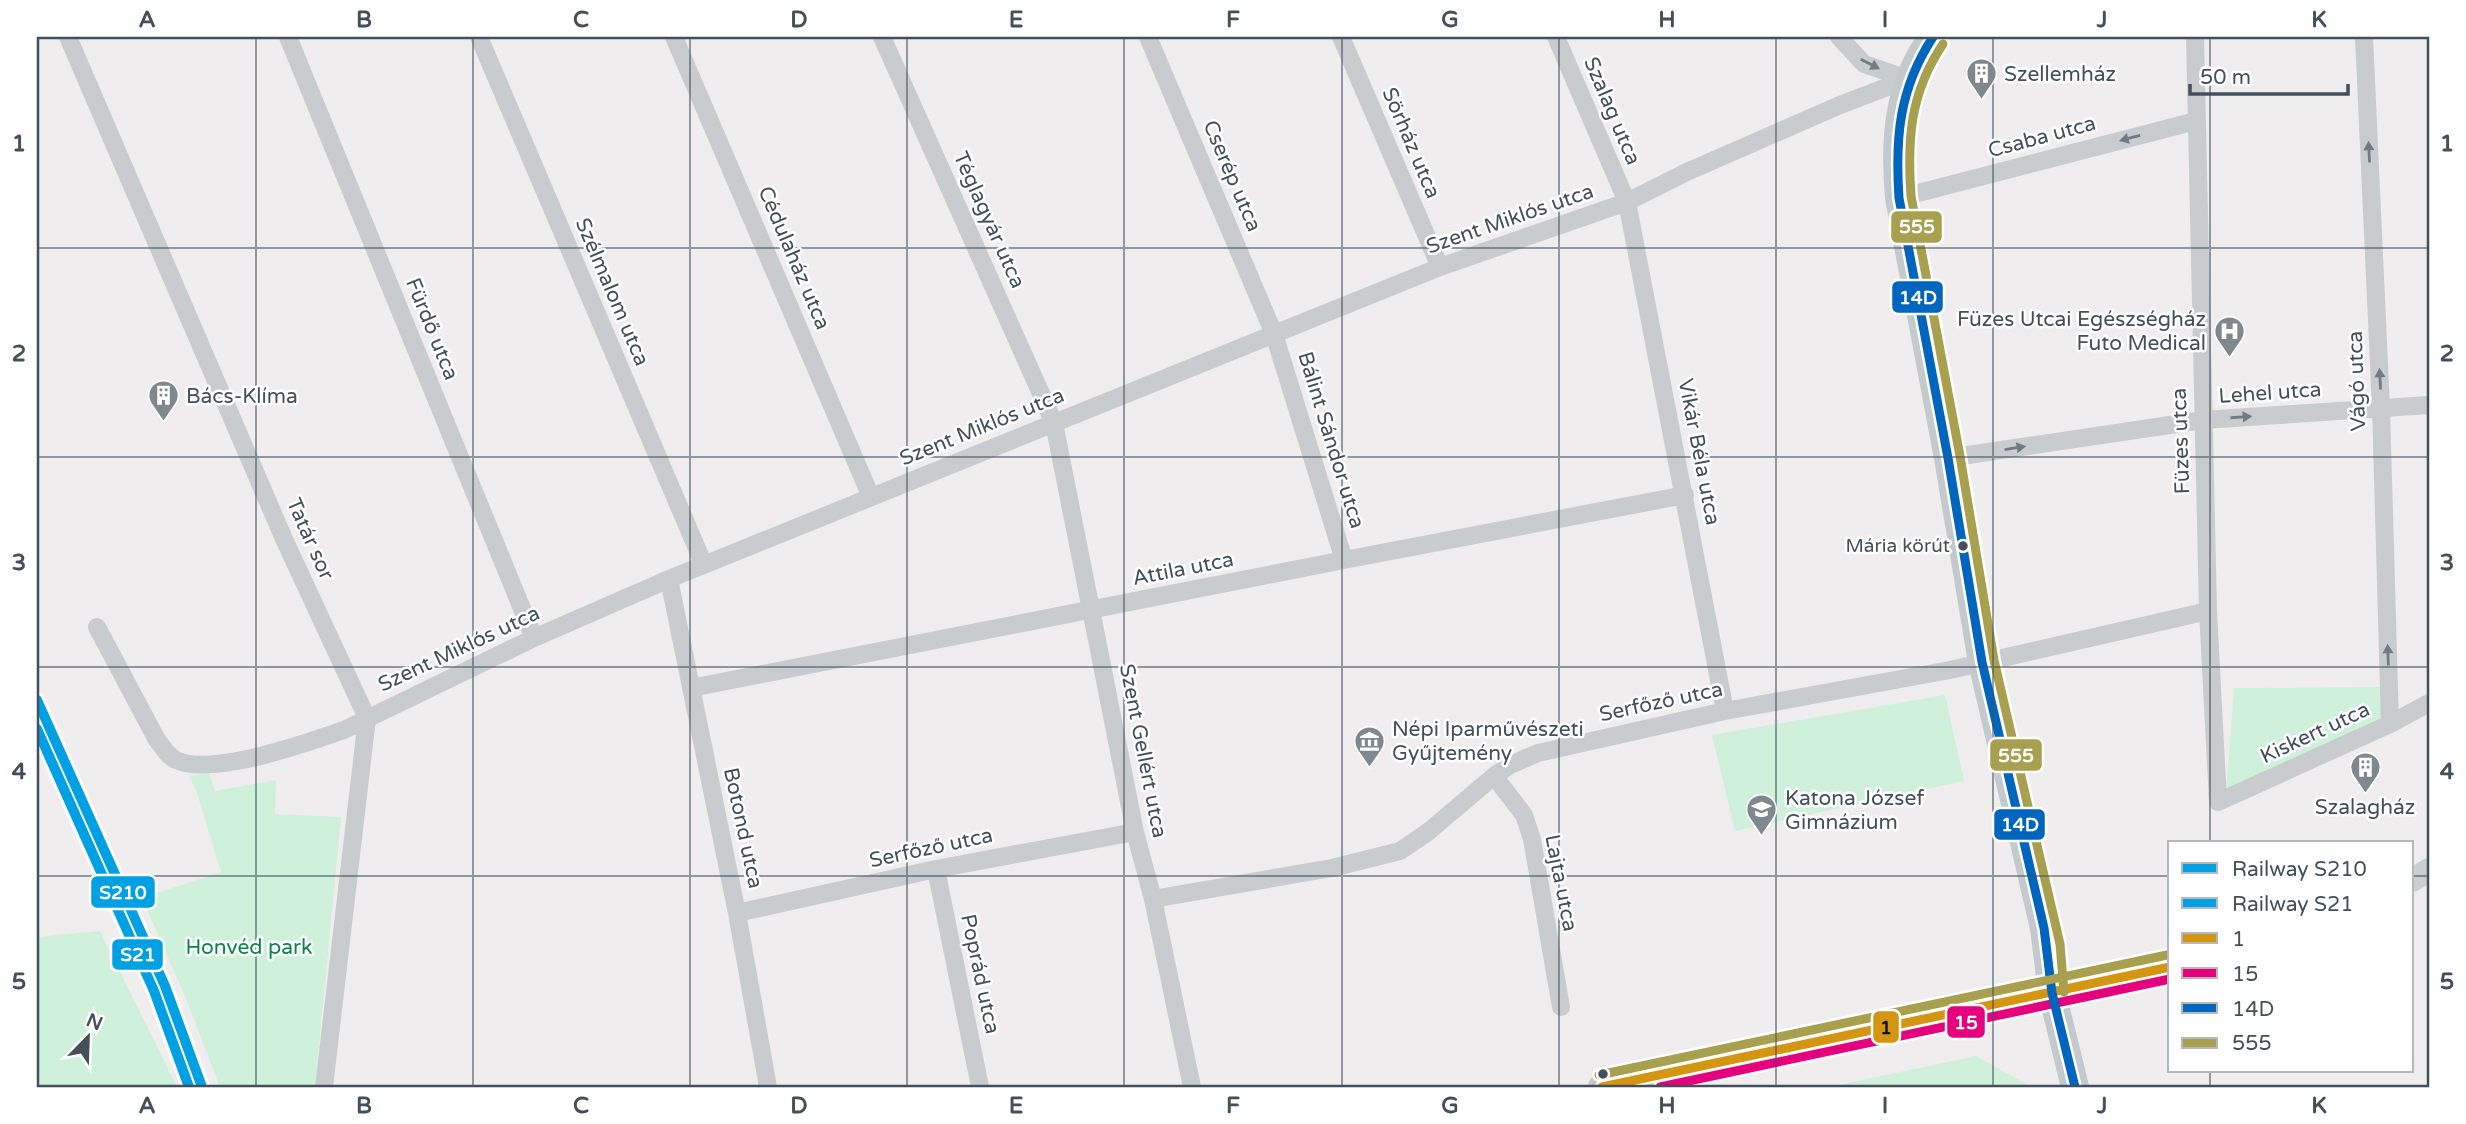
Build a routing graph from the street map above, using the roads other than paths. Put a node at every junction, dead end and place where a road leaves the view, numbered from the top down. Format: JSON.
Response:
{"nodes":[{"id":1,"x":68,"y":37,"type":"edge"},
{"id":2,"x":288,"y":37,"type":"edge"},
{"id":3,"x":479,"y":37,"type":"edge"},
{"id":4,"x":674,"y":37,"type":"edge"},
{"id":5,"x":882,"y":37,"type":"edge"},
{"id":6,"x":1148,"y":37,"type":"edge"},
{"id":7,"x":1341,"y":37,"type":"edge"},
{"id":8,"x":1556,"y":37,"type":"edge"},
{"id":9,"x":1839,"y":37,"type":"edge"},
{"id":10,"x":1933,"y":37,"type":"edge"},
{"id":11,"x":2195,"y":37,"type":"edge"},
{"id":12,"x":2364,"y":37,"type":"edge"},
{"id":13,"x":1908,"y":79,"type":"junction"},
{"id":14,"x":2196,"y":121,"type":"junction"},
{"id":15,"x":1899,"y":198,"type":"junction"},
{"id":16,"x":1627,"y":202,"type":"junction"},
{"id":17,"x":1440,"y":267,"type":"junction"},
{"id":18,"x":1274,"y":334,"type":"junction"},
{"id":19,"x":2429,"y":405,"type":"edge"},
{"id":20,"x":2381,"y":408,"type":"junction"},
{"id":21,"x":2203,"y":420,"type":"junction"},
{"id":22,"x":1054,"y":423,"type":"junction"},
{"id":23,"x":1948,"y":458,"type":"junction"},
{"id":24,"x":1685,"y":495,"type":"junction"},
{"id":25,"x":872,"y":497,"type":"junction"},
{"id":26,"x":1344,"y":559,"type":"junction"},
{"id":27,"x":704,"y":565,"type":"junction"},
{"id":28,"x":669,"y":579,"type":"junction"},
{"id":29,"x":1092,"y":610,"type":"junction"},
{"id":30,"x":2208,"y":611,"type":"junction"},
{"id":31,"x":97,"y":627,"type":"dead end"},
{"id":32,"x":534,"y":638,"type":"junction"},
{"id":33,"x":1982,"y":662,"type":"junction"},
{"id":34,"x":691,"y":688,"type":"junction"},
{"id":35,"x":2429,"y":703,"type":"edge"},
{"id":36,"x":1725,"y":711,"type":"junction"},
{"id":37,"x":367,"y":718,"type":"junction"},
{"id":38,"x":2390,"y":723,"type":"junction"},
{"id":39,"x":1494,"y":776,"type":"junction"},
{"id":40,"x":2218,"y":802,"type":"joint"},
{"id":41,"x":1135,"y":832,"type":"junction"},
{"id":42,"x":936,"y":869,"type":"junction"},
{"id":43,"x":1153,"y":899,"type":"junction"},
{"id":44,"x":737,"y":913,"type":"junction"},
{"id":45,"x":2168,"y":967,"type":"edge"},
{"id":46,"x":2052,"y":993,"type":"junction"},
{"id":47,"x":1561,"y":1007,"type":"dead end"},
{"id":48,"x":324,"y":1087,"type":"edge"},
{"id":49,"x":768,"y":1087,"type":"edge"},
{"id":50,"x":980,"y":1087,"type":"edge"},
{"id":51,"x":1192,"y":1087,"type":"edge"},
{"id":52,"x":1602,"y":1087,"type":"edge"},
{"id":53,"x":2076,"y":1087,"type":"edge"}],
"edges":[{"from":1,"to":37,"type":"street","name":"Tatár sor"},
{"from":2,"to":32,"type":"street","name":"Fürdő utca"},
{"from":3,"to":27,"type":"street","name":"Szélmalom utca"},
{"from":4,"to":25,"type":"street","name":"Cédulaház utca"},
{"from":5,"to":22,"type":"street","name":"Téglagyár utca"},
{"from":6,"to":18,"type":"street","name":"Cserép utca"},
{"from":7,"to":17,"type":"street","name":"Sörház utca"},
{"from":8,"to":16,"type":"street","name":"Szalag utca"},
{"from":9,"to":13,"type":"street","one_way":true},
{"from":10,"to":13,"type":"main road"},
{"from":11,"to":14,"type":"street","name":"Füzes utca"},
{"from":20,"to":12,"type":"street","name":"Vágó utca","one_way":true},
{"from":13,"to":15,"type":"main road"},
{"from":13,"to":16,"type":"street","name":"Szent Miklós utca"},
{"from":14,"to":15,"type":"street","name":"Csaba utca","one_way":true},
{"from":14,"to":21,"type":"street","name":"Füzes utca"},
{"from":15,"to":23,"type":"main road"},
{"from":16,"to":17,"type":"street","name":"Szent Miklós utca"},
{"from":16,"to":24,"type":"street","name":"Vikár Béla utca"},
{"from":17,"to":18,"type":"street","name":"Szent Miklós utca"},
{"from":18,"to":22,"type":"street","name":"Szent Miklós utca"},
{"from":18,"to":26,"type":"street","name":"Bálint Sándor utca"},
{"from":19,"to":20,"type":"street","name":"Lehel utca"},
{"from":21,"to":20,"type":"street","name":"Lehel utca","one_way":true},
{"from":38,"to":20,"type":"street","name":"Vágó utca","one_way":true},
{"from":23,"to":21,"type":"street","name":"Lehel utca","one_way":true},
{"from":21,"to":30,"type":"street","name":"Füzes utca"},
{"from":22,"to":25,"type":"street","name":"Szent Miklós utca"},
{"from":22,"to":29,"type":"street","name":"Szent Gellért utca"},
{"from":23,"to":33,"type":"main road"},
{"from":24,"to":26,"type":"street","name":"Attila utca"},
{"from":24,"to":36,"type":"street","name":"Vikár Béla utca"},
{"from":25,"to":27,"type":"street","name":"Szent Miklós utca"},
{"from":26,"to":29,"type":"street","name":"Attila utca"},
{"from":27,"to":28,"type":"street","name":"Szent Miklós utca"},
{"from":28,"to":32,"type":"street","name":"Szent Miklós utca"},
{"from":28,"to":34,"type":"street","name":"Botond utca"},
{"from":29,"to":34,"type":"street","name":"Attila utca"},
{"from":29,"to":41,"type":"street","name":"Szent Gellért utca"},
{"from":30,"to":33,"type":"street","name":"Serfőző utca"},
{"from":30,"to":40,"type":"street","name":"Füzes utca"},
{"from":31,"to":37,"type":"street","name":"Szent Miklós utca"},
{"from":32,"to":37,"type":"street","name":"Szent Miklós utca"},
{"from":33,"to":36,"type":"street","name":"Serfőző utca"},
{"from":33,"to":46,"type":"main road"},
{"from":34,"to":44,"type":"street","name":"Botond utca"},
{"from":35,"to":38,"type":"street","name":"Kiskert utca"},
{"from":36,"to":39,"type":"street","name":"Serfőző utca"},
{"from":37,"to":48,"type":"street"},
{"from":38,"to":40,"type":"street","name":"Kiskert utca"},
{"from":39,"to":43,"type":"street","name":"Serfőző utca"},
{"from":39,"to":47,"type":"street","name":"Lajta utca"},
{"from":41,"to":42,"type":"street","name":"Serfőző utca"},
{"from":41,"to":43,"type":"street","name":"Szent Gellért utca"},
{"from":42,"to":44,"type":"street","name":"Serfőző utca"},
{"from":42,"to":50,"type":"street","name":"Poprád utca"},
{"from":43,"to":51,"type":"street","name":"Szent Gellért utca"},
{"from":44,"to":49,"type":"street","name":"Botond utca"},
{"from":45,"to":46,"type":"street"},
{"from":46,"to":52,"type":"main road"},
{"from":46,"to":53,"type":"main road"}]}
